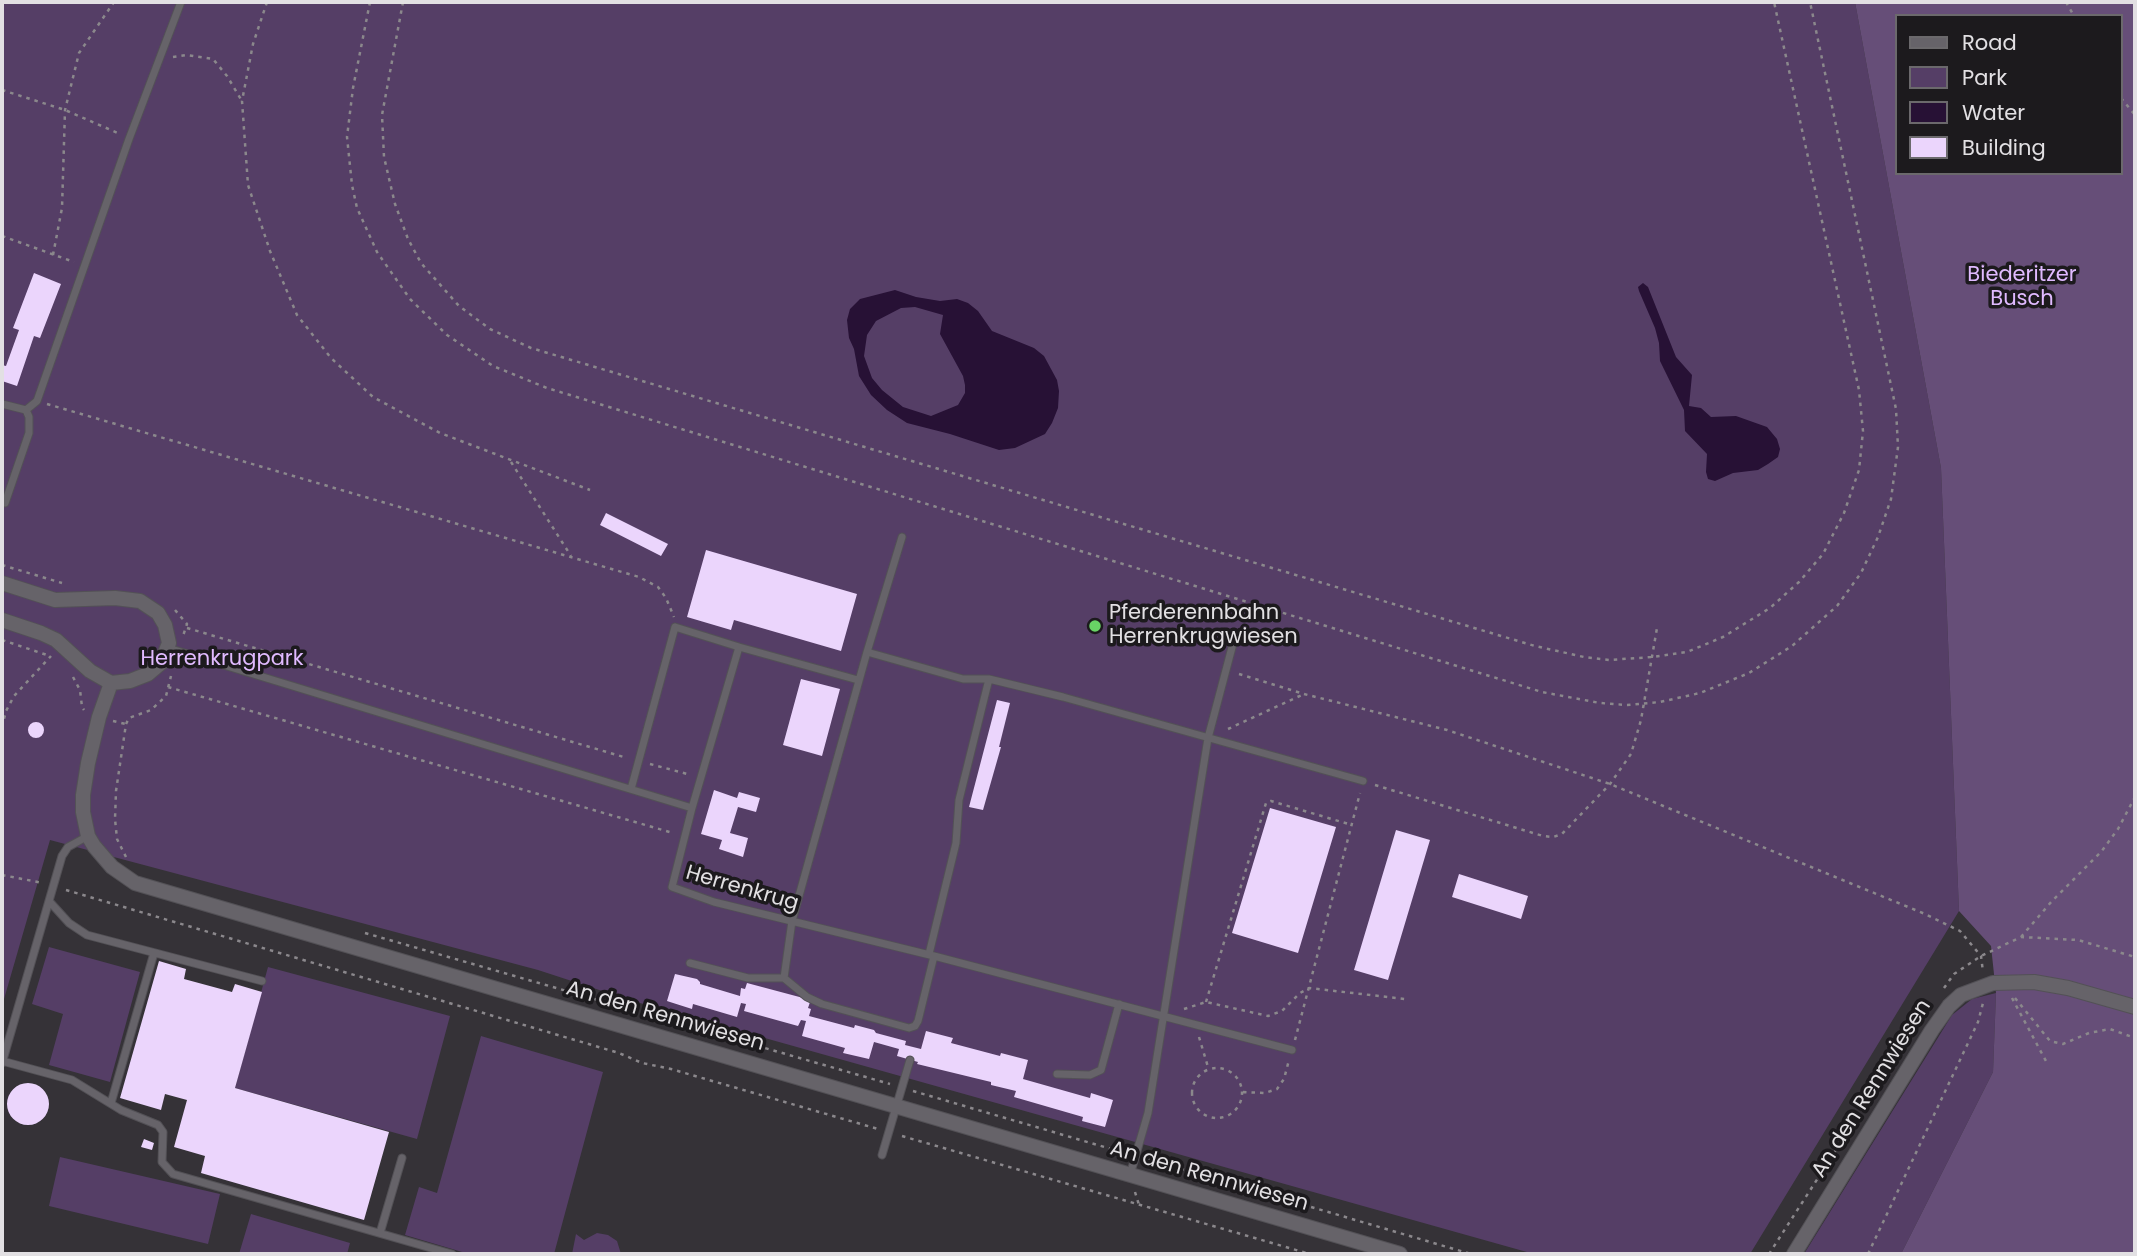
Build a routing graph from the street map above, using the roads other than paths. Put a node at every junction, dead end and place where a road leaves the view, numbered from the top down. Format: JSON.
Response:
{"nodes":[{"id":1,"x":181,"y":2,"type":"edge"},
{"id":2,"x":2,"y":404,"type":"edge"},
{"id":3,"x":26,"y":410,"type":"junction"},
{"id":4,"x":5,"y":503,"type":"dead end"},
{"id":5,"x":902,"y":537,"type":"dead end"},
{"id":6,"x":2,"y":583,"type":"edge"},
{"id":7,"x":2,"y":620,"type":"edge"},
{"id":8,"x":1235,"y":636,"type":"dead end"},
{"id":9,"x":739,"y":647,"type":"junction"},
{"id":10,"x":168,"y":648,"type":"junction"},
{"id":11,"x":867,"y":652,"type":"junction"},
{"id":12,"x":989,"y":679,"type":"junction"},
{"id":13,"x":858,"y":681,"type":"junction"},
{"id":14,"x":111,"y":683,"type":"junction"},
{"id":15,"x":1208,"y":738,"type":"junction"},
{"id":16,"x":1363,"y":781,"type":"road end"},
{"id":17,"x":631,"y":789,"type":"junction"},
{"id":18,"x":692,"y":808,"type":"junction"},
{"id":19,"x":88,"y":836,"type":"junction"},
{"id":20,"x":49,"y":901,"type":"junction"},
{"id":21,"x":792,"y":921,"type":"junction"},
{"id":22,"x":154,"y":953,"type":"junction"},
{"id":23,"x":931,"y":955,"type":"junction"},
{"id":24,"x":690,"y":963,"type":"dead end"},
{"id":25,"x":784,"y":978,"type":"junction"},
{"id":26,"x":262,"y":981,"type":"dead end"},
{"id":27,"x":1119,"y":1004,"type":"junction"},
{"id":28,"x":2135,"y":1007,"type":"edge"},
{"id":29,"x":1166,"y":1016,"type":"junction"},
{"id":30,"x":1292,"y":1050,"type":"road end"},
{"id":31,"x":910,"y":1060,"type":"dead end"},
{"id":32,"x":2,"y":1062,"type":"edge"},
{"id":33,"x":1057,"y":1074,"type":"dead end"},
{"id":34,"x":111,"y":1103,"type":"junction"},
{"id":35,"x":898,"y":1107,"type":"junction"},
{"id":36,"x":883,"y":1155,"type":"dead end"},
{"id":37,"x":402,"y":1158,"type":"dead end"},
{"id":38,"x":1130,"y":1175,"type":"junction"},
{"id":39,"x":380,"y":1233,"type":"junction"},
{"id":40,"x":452,"y":1254,"type":"edge"},
{"id":41,"x":1400,"y":1254,"type":"edge"},
{"id":42,"x":1794,"y":1254,"type":"edge"}],
"edges":[{"from":1,"to":3,"type":"lane"},
{"from":2,"to":3,"type":"lane"},
{"from":3,"to":4,"type":"lane"},
{"from":5,"to":11,"type":"lane"},
{"from":6,"to":10,"type":"street"},
{"from":7,"to":14,"type":"street"},
{"from":8,"to":15,"type":"lane"},
{"from":9,"to":13,"type":"lane"},
{"from":9,"to":17,"type":"lane"},
{"from":9,"to":18,"type":"lane","name":"Herrenkrug"},
{"from":10,"to":14,"type":"street"},
{"from":10,"to":17,"type":"lane"},
{"from":11,"to":12,"type":"lane"},
{"from":11,"to":13,"type":"lane"},
{"from":12,"to":15,"type":"lane"},
{"from":12,"to":23,"type":"lane"},
{"from":13,"to":21,"type":"lane"},
{"from":14,"to":19,"type":"street","name":"An den Rennwiesen"},
{"from":15,"to":16,"type":"lane"},
{"from":15,"to":29,"type":"lane"},
{"from":17,"to":18,"type":"lane"},
{"from":18,"to":21,"type":"lane","name":"Herrenkrug"},
{"from":19,"to":20,"type":"lane"},
{"from":19,"to":35,"type":"street","name":"An den Rennwiesen"},
{"from":20,"to":22,"type":"lane"},
{"from":20,"to":32,"type":"lane"},
{"from":21,"to":23,"type":"lane","name":"Herrenkrug"},
{"from":21,"to":25,"type":"lane"},
{"from":22,"to":26,"type":"lane"},
{"from":22,"to":34,"type":"lane"},
{"from":23,"to":25,"type":"lane"},
{"from":23,"to":27,"type":"lane","name":"Herrenkrug"},
{"from":24,"to":25,"type":"lane"},
{"from":27,"to":29,"type":"lane","name":"Herrenkrug"},
{"from":27,"to":33,"type":"lane"},
{"from":28,"to":42,"type":"street","name":"An den Rennwiesen"},
{"from":29,"to":30,"type":"lane","name":"Herrenkrug"},
{"from":29,"to":38,"type":"lane"},
{"from":31,"to":35,"type":"lane"},
{"from":32,"to":34,"type":"lane"},
{"from":34,"to":39,"type":"lane"},
{"from":35,"to":36,"type":"lane"},
{"from":35,"to":38,"type":"street","name":"An den Rennwiesen"},
{"from":37,"to":39,"type":"lane"},
{"from":38,"to":41,"type":"street","name":"An den Rennwiesen"},
{"from":39,"to":40,"type":"lane"}]}
